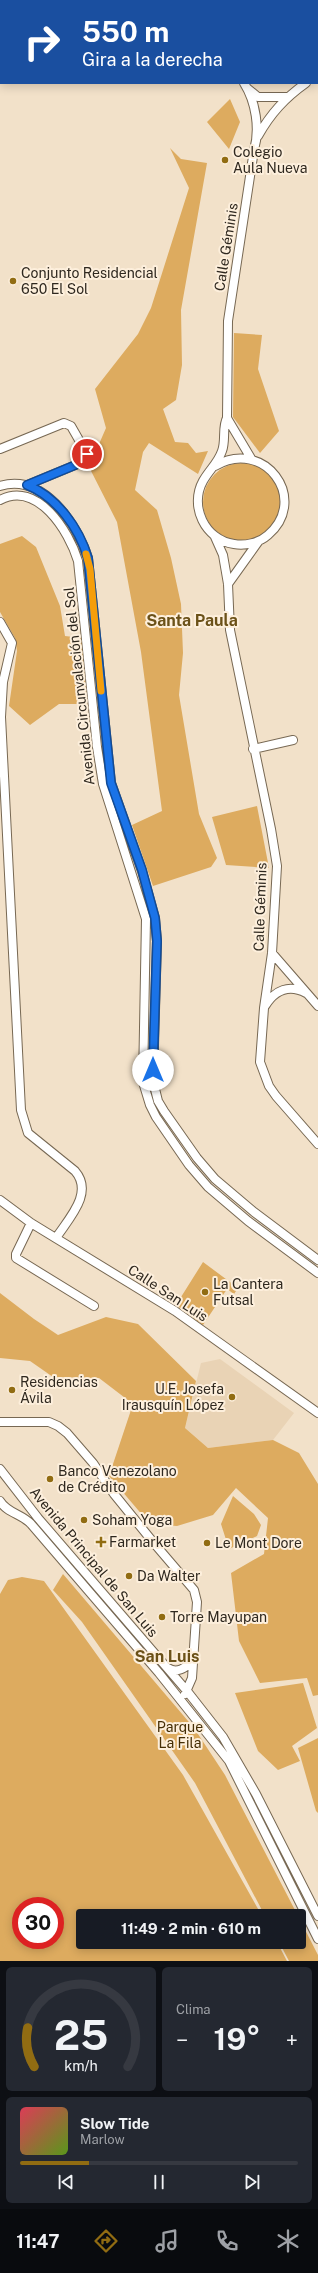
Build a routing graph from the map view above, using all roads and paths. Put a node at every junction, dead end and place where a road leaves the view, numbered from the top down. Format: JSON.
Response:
{"nodes":[{"id":1,"x":305,"y":84,"type":"edge"},
{"id":2,"x":245,"y":85,"type":"edge"},
{"id":3,"x":287,"y":97,"type":"junction"},
{"id":4,"x":258,"y":137,"type":"junction"},
{"id":5,"x":227,"y":418,"type":"junction"},
{"id":6,"x":0,"y":449,"type":"edge"},
{"id":7,"x":252,"y":460,"type":"junction"},
{"id":8,"x":215,"y":466,"type":"junction"},
{"id":9,"x":27,"y":485,"type":"junction"},
{"id":10,"x":0,"y":486,"type":"edge"},
{"id":11,"x":0,"y":500,"type":"edge"},
{"id":12,"x":215,"y":536,"type":"junction"},
{"id":13,"x":258,"y":542,"type":"junction"},
{"id":14,"x":228,"y":584,"type":"junction"},
{"id":15,"x":0,"y":622,"type":"edge"},
{"id":16,"x":293,"y":740,"type":"dead end"},
{"id":17,"x":253,"y":749,"type":"junction"},
{"id":18,"x":272,"y":953,"type":"junction"},
{"id":19,"x":308,"y":994,"type":"junction"},
{"id":20,"x":318,"y":1006,"type":"edge"},
{"id":21,"x":264,"y":1008,"type":"junction"},
{"id":22,"x":318,"y":1144,"type":"edge"},
{"id":23,"x":0,"y":1200,"type":"edge"},
{"id":24,"x":31,"y":1223,"type":"junction"},
{"id":25,"x":270,"y":1225,"type":"junction"},
{"id":26,"x":264,"y":1233,"type":"junction"},
{"id":27,"x":56,"y":1238,"type":"junction"},
{"id":28,"x":318,"y":1260,"type":"edge"},
{"id":29,"x":318,"y":1273,"type":"edge"},
{"id":30,"x":94,"y":1306,"type":"dead end"},
{"id":31,"x":318,"y":1413,"type":"edge"},
{"id":32,"x":0,"y":1422,"type":"edge"},
{"id":33,"x":0,"y":1469,"type":"edge"},
{"id":34,"x":22,"y":1498,"type":"junction"},
{"id":35,"x":0,"y":1501,"type":"edge"},
{"id":36,"x":5,"y":1512,"type":"edge"},
{"id":37,"x":192,"y":1661,"type":"junction"},
{"id":38,"x":166,"y":1667,"type":"junction"},
{"id":39,"x":172,"y":1689,"type":"junction"},
{"id":40,"x":188,"y":1691,"type":"junction"},
{"id":41,"x":207,"y":1716,"type":"junction"},
{"id":42,"x":199,"y":1723,"type":"junction"},
{"id":43,"x":318,"y":1916,"type":"edge"},
{"id":44,"x":318,"y":1939,"type":"edge"}],
"edges":[{"from":1,"to":3,"type":"street"},
{"from":2,"to":3,"type":"street"},
{"from":2,"to":4,"type":"street","name":"Calle Géminis"},
{"from":3,"to":4,"type":"street"},
{"from":4,"to":5,"type":"street","name":"Calle Géminis"},
{"from":5,"to":7,"type":"street"},
{"from":5,"to":8,"type":"street","name":"Calle Géminis"},
{"from":6,"to":9,"type":"street"},
{"from":7,"to":8,"type":"street"},
{"from":7,"to":13,"type":"street"},
{"from":8,"to":12,"type":"street","name":"Calle Géminis"},
{"from":9,"to":10,"type":"street","name":"Avenida Circunvalación del Sol"},
{"from":9,"to":25,"type":"street","name":"Avenida Circunvalación del Sol"},
{"from":11,"to":26,"type":"street","name":"Avenida Circunvalación del Sol"},
{"from":12,"to":13,"type":"street","name":"Calle Géminis"},
{"from":12,"to":14,"type":"street","name":"Calle Géminis"},
{"from":13,"to":14,"type":"street"},
{"from":14,"to":17,"type":"street","name":"Calle Géminis"},
{"from":15,"to":27,"type":"street"},
{"from":16,"to":17,"type":"street"},
{"from":17,"to":18,"type":"street","name":"Calle Géminis"},
{"from":18,"to":19,"type":"street"},
{"from":18,"to":21,"type":"street","name":"Calle Géminis"},
{"from":19,"to":20,"type":"street"},
{"from":19,"to":21,"type":"street"},
{"from":21,"to":22,"type":"street","name":"Calle Géminis"},
{"from":23,"to":24,"type":"street","name":"Calle San Luis"},
{"from":24,"to":27,"type":"street","name":"Calle San Luis"},
{"from":24,"to":30,"type":"street"},
{"from":25,"to":26,"type":"street"},
{"from":25,"to":28,"type":"street","name":"Avenida Circunvalación del Sol"},
{"from":26,"to":29,"type":"street","name":"Avenida Circunvalación del Sol"},
{"from":27,"to":31,"type":"street","name":"Calle San Luis"},
{"from":32,"to":37,"type":"street"},
{"from":33,"to":34,"type":"street","name":"Avenida Principal de San Luis"},
{"from":34,"to":36,"type":"street"},
{"from":34,"to":38,"type":"street","name":"Avenida Principal de San Luis"},
{"from":35,"to":36,"type":"street"},
{"from":36,"to":39,"type":"street","name":"Avenida Principal de San Luis"},
{"from":37,"to":38,"type":"street"},
{"from":37,"to":40,"type":"street"},
{"from":38,"to":40,"type":"street","name":"Avenida Principal de San Luis"},
{"from":39,"to":40,"type":"street"},
{"from":39,"to":42,"type":"street","name":"Avenida Principal de San Luis"},
{"from":40,"to":41,"type":"street","name":"Avenida Principal de San Luis"},
{"from":41,"to":42,"type":"street"},
{"from":41,"to":43,"type":"street","name":"Avenida Principal de San Luis"},
{"from":42,"to":44,"type":"street","name":"Avenida Principal de San Luis"}]}
